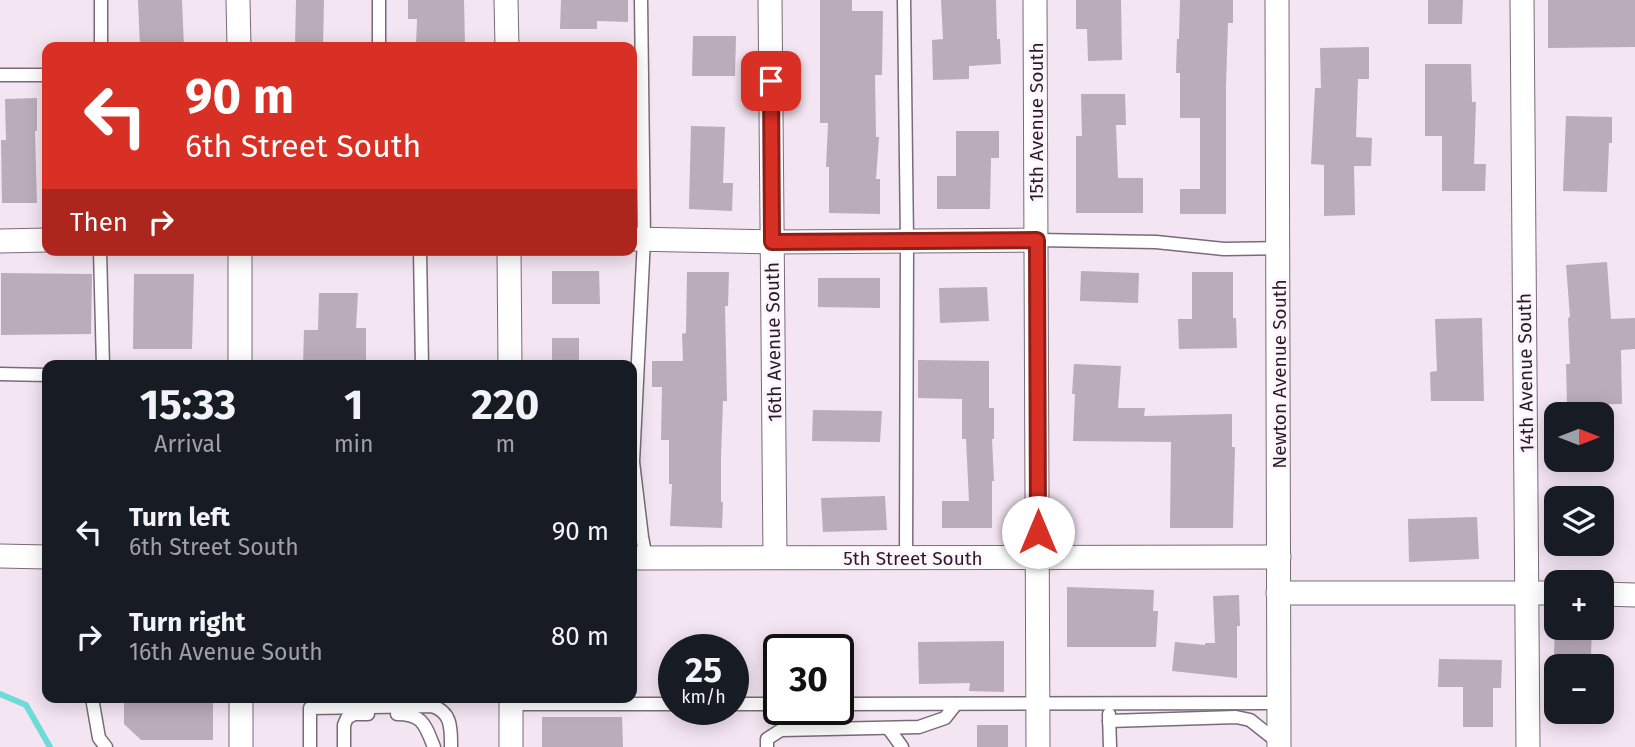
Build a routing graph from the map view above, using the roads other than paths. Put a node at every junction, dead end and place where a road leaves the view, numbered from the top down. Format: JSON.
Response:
{"nodes":[{"id":1,"x":101,"y":0,"type":"edge"},
{"id":2,"x":238,"y":0,"type":"edge"},
{"id":3,"x":379,"y":0,"type":"edge"},
{"id":4,"x":506,"y":0,"type":"edge"},
{"id":5,"x":641,"y":0,"type":"edge"},
{"id":6,"x":770,"y":0,"type":"edge"},
{"id":7,"x":904,"y":0,"type":"edge"},
{"id":8,"x":1035,"y":0,"type":"edge"},
{"id":9,"x":1278,"y":0,"type":"edge"},
{"id":10,"x":1522,"y":0,"type":"edge"},
{"id":11,"x":101,"y":42,"type":"edge"},
{"id":12,"x":239,"y":42,"type":"edge"},
{"id":13,"x":379,"y":42,"type":"edge"},
{"id":14,"x":507,"y":42,"type":"edge"},
{"id":15,"x":0,"y":75,"type":"edge"},
{"id":16,"x":42,"y":75,"type":"edge"},
{"id":17,"x":638,"y":239,"type":"edge"},
{"id":18,"x":42,"y":240,"type":"edge"},
{"id":19,"x":1037,"y":240,"type":"junction"},
{"id":20,"x":0,"y":241,"type":"edge"},
{"id":21,"x":907,"y":241,"type":"junction"},
{"id":22,"x":772,"y":242,"type":"junction"},
{"id":23,"x":1279,"y":248,"type":"junction"},
{"id":24,"x":100,"y":256,"type":"edge"},
{"id":25,"x":240,"y":256,"type":"edge"},
{"id":26,"x":420,"y":256,"type":"edge"},
{"id":27,"x":509,"y":256,"type":"edge"},
{"id":28,"x":103,"y":360,"type":"edge"},
{"id":29,"x":240,"y":360,"type":"edge"},
{"id":30,"x":422,"y":360,"type":"edge"},
{"id":31,"x":510,"y":360,"type":"edge"},
{"id":32,"x":636,"y":360,"type":"edge"},
{"id":33,"x":0,"y":374,"type":"edge"},
{"id":34,"x":42,"y":375,"type":"edge"},
{"id":35,"x":637,"y":490,"type":"edge"},
{"id":36,"x":0,"y":556,"type":"edge"},
{"id":37,"x":42,"y":556,"type":"edge"},
{"id":38,"x":775,"y":557,"type":"junction"},
{"id":39,"x":1279,"y":557,"type":"junction"},
{"id":40,"x":639,"y":558,"type":"edge"},
{"id":41,"x":906,"y":558,"type":"junction"},
{"id":42,"x":1038,"y":558,"type":"junction"},
{"id":43,"x":1278,"y":593,"type":"junction"},
{"id":44,"x":1527,"y":593,"type":"junction"},
{"id":45,"x":1544,"y":593,"type":"edge"},
{"id":46,"x":1614,"y":594,"type":"edge"},
{"id":47,"x":1635,"y":595,"type":"edge"},
{"id":48,"x":93,"y":703,"type":"edge"},
{"id":49,"x":241,"y":703,"type":"edge"},
{"id":50,"x":511,"y":703,"type":"edge"},
{"id":51,"x":620,"y":703,"type":"edge"},
{"id":52,"x":1279,"y":703,"type":"junction"},
{"id":53,"x":658,"y":704,"type":"edge"},
{"id":54,"x":854,"y":704,"type":"edge"},
{"id":55,"x":956,"y":704,"type":"junction"},
{"id":56,"x":1038,"y":704,"type":"junction"},
{"id":57,"x":1109,"y":704,"type":"junction"},
{"id":58,"x":1109,"y":721,"type":"junction"},
{"id":59,"x":890,"y":729,"type":"junction"},
{"id":60,"x":767,"y":743,"type":"edge"},
{"id":61,"x":1279,"y":745,"type":"edge"},
{"id":62,"x":106,"y":747,"type":"edge"},
{"id":63,"x":241,"y":747,"type":"edge"},
{"id":64,"x":310,"y":747,"type":"edge"},
{"id":65,"x":344,"y":747,"type":"edge"},
{"id":66,"x":434,"y":747,"type":"edge"},
{"id":67,"x":451,"y":747,"type":"edge"},
{"id":68,"x":511,"y":747,"type":"edge"},
{"id":69,"x":902,"y":747,"type":"edge"},
{"id":70,"x":1038,"y":747,"type":"edge"},
{"id":71,"x":1110,"y":747,"type":"edge"},
{"id":72,"x":1528,"y":747,"type":"edge"}],
"edges":[{"from":1,"to":11,"type":"lane"},
{"from":2,"to":12,"type":"street"},
{"from":3,"to":13,"type":"lane"},
{"from":4,"to":14,"type":"street"},
{"from":5,"to":17,"type":"lane"},
{"from":6,"to":22,"type":"street","name":"16th Avenue South"},
{"from":7,"to":21,"type":"lane"},
{"from":8,"to":19,"type":"street","name":"15th Avenue South"},
{"from":9,"to":23,"type":"street","name":"Newton Avenue South"},
{"from":10,"to":44,"type":"street","name":"14th Avenue South"},
{"from":15,"to":16,"type":"lane"},
{"from":17,"to":22,"type":"street"},
{"from":17,"to":32,"type":"lane"},
{"from":18,"to":20,"type":"street"},
{"from":19,"to":21,"type":"street"},
{"from":19,"to":23,"type":"lane"},
{"from":19,"to":42,"type":"street","name":"15th Avenue South"},
{"from":21,"to":22,"type":"street"},
{"from":21,"to":41,"type":"lane"},
{"from":22,"to":38,"type":"street","name":"16th Avenue South"},
{"from":23,"to":39,"type":"street","name":"Newton Avenue South"},
{"from":24,"to":28,"type":"lane"},
{"from":25,"to":29,"type":"street"},
{"from":26,"to":30,"type":"lane"},
{"from":27,"to":31,"type":"street"},
{"from":33,"to":34,"type":"lane"},
{"from":35,"to":40,"type":"lane"},
{"from":36,"to":37,"type":"street"},
{"from":38,"to":40,"type":"street","name":"5th Street South"},
{"from":38,"to":41,"type":"street","name":"5th Street South"},
{"from":39,"to":42,"type":"street","name":"5th Street South"},
{"from":39,"to":43,"type":"street","name":"Newton Avenue South"},
{"from":41,"to":42,"type":"street","name":"5th Street South"},
{"from":42,"to":56,"type":"street","name":"15th Avenue South"},
{"from":43,"to":44,"type":"street"},
{"from":43,"to":52,"type":"street","name":"Newton Avenue South"},
{"from":44,"to":45,"type":"street"},
{"from":44,"to":72,"type":"street","name":"14th Avenue South"},
{"from":46,"to":47,"type":"street"},
{"from":48,"to":62,"type":"lane"},
{"from":49,"to":63,"type":"street"},
{"from":50,"to":68,"type":"street"},
{"from":51,"to":53,"type":"lane"},
{"from":52,"to":57,"type":"lane"},
{"from":52,"to":61,"type":"street","name":"Newton Avenue South"},
{"from":54,"to":55,"type":"lane"},
{"from":55,"to":56,"type":"lane"},
{"from":55,"to":59,"type":"lane"},
{"from":56,"to":57,"type":"lane"},
{"from":56,"to":70,"type":"street","name":"15th Avenue South"},
{"from":57,"to":58,"type":"lane"},
{"from":58,"to":61,"type":"lane"},
{"from":58,"to":71,"type":"lane"},
{"from":59,"to":60,"type":"lane"},
{"from":59,"to":69,"type":"lane"},
{"from":64,"to":67,"type":"lane"},
{"from":65,"to":66,"type":"lane"}]}
